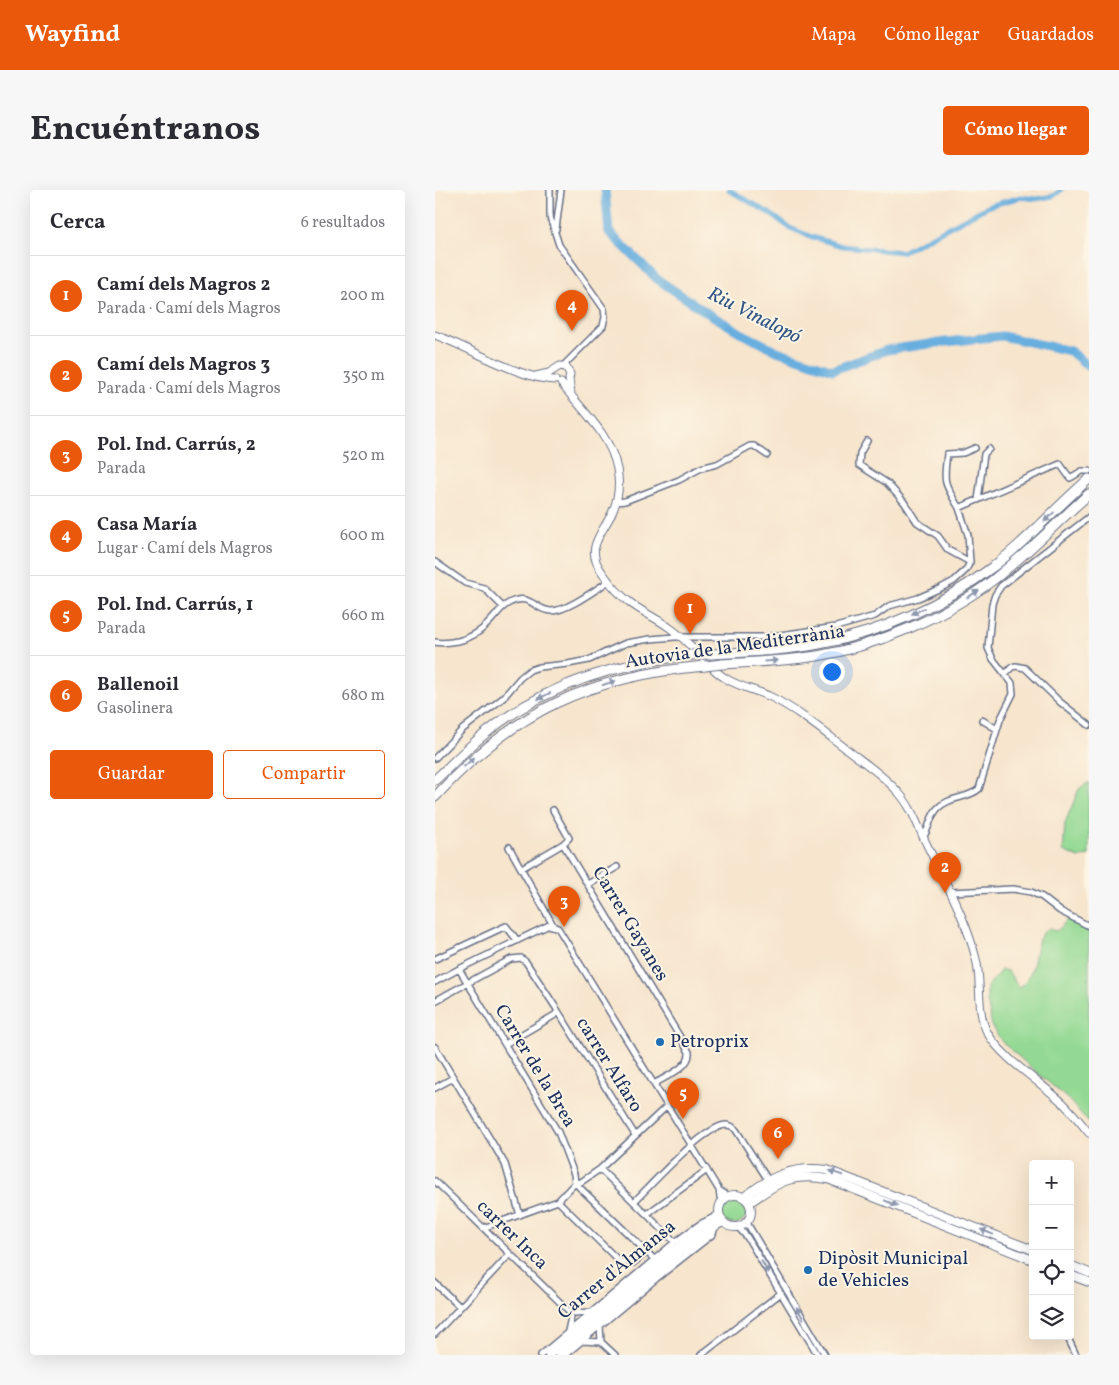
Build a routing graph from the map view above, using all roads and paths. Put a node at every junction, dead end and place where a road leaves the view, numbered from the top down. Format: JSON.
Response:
{"nodes":[{"id":1,"x":551,"y":190,"type":"edge"},
{"id":2,"x":561,"y":190,"type":"edge"},
{"id":3,"x":557,"y":234,"type":"junction"},
{"id":4,"x":435,"y":335,"type":"edge"},
{"id":5,"x":566,"y":368,"type":"junction"},
{"id":6,"x":554,"y":371,"type":"junction"},
{"id":7,"x":536,"y":376,"type":"junction"},
{"id":8,"x":569,"y":380,"type":"junction"},
{"id":9,"x":558,"y":381,"type":"junction"},
{"id":10,"x":573,"y":397,"type":"junction"},
{"id":11,"x":867,"y":442,"type":"dead end"},
{"id":12,"x":975,"y":448,"type":"dead end"},
{"id":13,"x":989,"y":449,"type":"dead end"},
{"id":14,"x":767,"y":455,"type":"dead end"},
{"id":15,"x":1089,"y":472,"type":"edge"},
{"id":16,"x":1087,"y":481,"type":"edge"},
{"id":17,"x":1089,"y":494,"type":"edge"},
{"id":18,"x":978,"y":500,"type":"junction"},
{"id":19,"x":616,"y":502,"type":"junction"},
{"id":20,"x":959,"y":508,"type":"junction"},
{"id":21,"x":1089,"y":517,"type":"edge"},
{"id":22,"x":435,"y":562,"type":"edge"},
{"id":23,"x":970,"y":562,"type":"junction"},
{"id":24,"x":609,"y":581,"type":"junction"},
{"id":25,"x":503,"y":607,"type":"junction"},
{"id":26,"x":683,"y":638,"type":"junction"},
{"id":27,"x":435,"y":642,"type":"edge"},
{"id":28,"x":1005,"y":674,"type":"junction"},
{"id":29,"x":982,"y":720,"type":"dead end"},
{"id":30,"x":1089,"y":725,"type":"edge"},
{"id":31,"x":997,"y":729,"type":"junction"},
{"id":32,"x":435,"y":758,"type":"edge"},
{"id":33,"x":435,"y":780,"type":"edge"},
{"id":34,"x":435,"y":797,"type":"edge"},
{"id":35,"x":553,"y":810,"type":"dead end"},
{"id":36,"x":923,"y":838,"type":"junction"},
{"id":37,"x":563,"y":844,"type":"junction"},
{"id":38,"x":509,"y":847,"type":"dead end"},
{"id":39,"x":617,"y":867,"type":"dead end"},
{"id":40,"x":522,"y":868,"type":"junction"},
{"id":41,"x":588,"y":884,"type":"junction"},
{"id":42,"x":950,"y":892,"type":"junction"},
{"id":43,"x":553,"y":925,"type":"junction"},
{"id":44,"x":1089,"y":926,"type":"edge"},
{"id":45,"x":517,"y":940,"type":"junction"},
{"id":46,"x":435,"y":959,"type":"edge"},
{"id":47,"x":459,"y":969,"type":"junction"},
{"id":48,"x":435,"y":982,"type":"edge"},
{"id":49,"x":469,"y":983,"type":"junction"},
{"id":50,"x":435,"y":1001,"type":"edge"},
{"id":51,"x":558,"y":1012,"type":"junction"},
{"id":52,"x":505,"y":1044,"type":"junction"},
{"id":53,"x":435,"y":1047,"type":"edge"},
{"id":54,"x":453,"y":1078,"type":"junction"},
{"id":55,"x":654,"y":1084,"type":"junction"},
{"id":56,"x":435,"y":1088,"type":"edge"},
{"id":57,"x":667,"y":1106,"type":"junction"},
{"id":58,"x":1089,"y":1134,"type":"edge"},
{"id":59,"x":635,"y":1135,"type":"junction"},
{"id":60,"x":692,"y":1144,"type":"junction"},
{"id":61,"x":599,"y":1169,"type":"junction"},
{"id":62,"x":707,"y":1170,"type":"junction"},
{"id":63,"x":768,"y":1180,"type":"junction"},
{"id":64,"x":435,"y":1181,"type":"edge"},
{"id":65,"x":575,"y":1183,"type":"junction"},
{"id":66,"x":719,"y":1190,"type":"junction"},
{"id":67,"x":728,"y":1196,"type":"junction"},
{"id":68,"x":747,"y":1200,"type":"junction"},
{"id":69,"x":558,"y":1201,"type":"junction"},
{"id":70,"x":634,"y":1202,"type":"junction"},
{"id":71,"x":721,"y":1203,"type":"junction"},
{"id":72,"x":647,"y":1214,"type":"junction"},
{"id":73,"x":520,"y":1215,"type":"junction"},
{"id":74,"x":720,"y":1218,"type":"junction"},
{"id":75,"x":747,"y":1223,"type":"junction"},
{"id":76,"x":715,"y":1227,"type":"junction"},
{"id":77,"x":738,"y":1227,"type":"junction"},
{"id":78,"x":483,"y":1228,"type":"junction"},
{"id":79,"x":675,"y":1242,"type":"junction"},
{"id":80,"x":1029,"y":1248,"type":"edge"},
{"id":81,"x":647,"y":1252,"type":"junction"},
{"id":82,"x":510,"y":1254,"type":"junction"},
{"id":83,"x":1029,"y":1258,"type":"edge"},
{"id":84,"x":654,"y":1259,"type":"junction"},
{"id":85,"x":1074,"y":1266,"type":"edge"},
{"id":86,"x":1089,"y":1272,"type":"edge"},
{"id":87,"x":1074,"y":1276,"type":"edge"},
{"id":88,"x":1089,"y":1282,"type":"edge"},
{"id":89,"x":435,"y":1283,"type":"edge"},
{"id":90,"x":781,"y":1294,"type":"junction"},
{"id":91,"x":460,"y":1307,"type":"junction"},
{"id":92,"x":568,"y":1310,"type":"junction"},
{"id":93,"x":591,"y":1312,"type":"junction"},
{"id":94,"x":600,"y":1325,"type":"junction"},
{"id":95,"x":568,"y":1331,"type":"junction"},
{"id":96,"x":435,"y":1334,"type":"edge"},
{"id":97,"x":1069,"y":1340,"type":"edge"},
{"id":98,"x":582,"y":1341,"type":"junction"},
{"id":99,"x":601,"y":1342,"type":"junction"},
{"id":100,"x":541,"y":1355,"type":"edge"},
{"id":101,"x":549,"y":1355,"type":"edge"},
{"id":102,"x":557,"y":1355,"type":"edge"},
{"id":103,"x":565,"y":1355,"type":"edge"},
{"id":104,"x":615,"y":1355,"type":"edge"},
{"id":105,"x":701,"y":1355,"type":"edge"},
{"id":106,"x":818,"y":1355,"type":"edge"},
{"id":107,"x":825,"y":1355,"type":"edge"},
{"id":108,"x":1076,"y":1355,"type":"edge"}],
"edges":[{"from":1,"to":3,"type":"street"},
{"from":2,"to":3,"type":"street"},
{"from":3,"to":5,"type":"street"},
{"from":4,"to":7,"type":"street"},
{"from":5,"to":6,"type":"street"},
{"from":5,"to":8,"type":"street"},
{"from":6,"to":7,"type":"street"},
{"from":6,"to":9,"type":"street"},
{"from":7,"to":9,"type":"street"},
{"from":8,"to":9,"type":"street"},
{"from":8,"to":10,"type":"street"},
{"from":9,"to":10,"type":"street"},
{"from":10,"to":19,"type":"street"},
{"from":11,"to":23,"type":"street"},
{"from":12,"to":20,"type":"street"},
{"from":13,"to":18,"type":"street"},
{"from":14,"to":19,"type":"street"},
{"from":15,"to":18,"type":"street"},
{"from":16,"to":33,"type":"highway","name":"Autovia de la Mediterrània","one_way":true,"bridge":true},
{"from":34,"to":17,"type":"highway","name":"Autovia de la Mediterrània","one_way":true,"bridge":true},
{"from":18,"to":20,"type":"street"},
{"from":19,"to":24,"type":"street"},
{"from":20,"to":23,"type":"street"},
{"from":21,"to":28,"type":"street"},
{"from":22,"to":25,"type":"street"},
{"from":23,"to":26,"type":"street"},
{"from":24,"to":25,"type":"street"},
{"from":24,"to":26,"type":"street"},
{"from":25,"to":27,"type":"street"},
{"from":26,"to":32,"type":"street"},
{"from":26,"to":36,"type":"street"},
{"from":28,"to":30,"type":"street"},
{"from":28,"to":31,"type":"street"},
{"from":29,"to":31,"type":"street"},
{"from":31,"to":36,"type":"street"},
{"from":35,"to":37,"type":"street","name":"Carrer Gayanes"},
{"from":36,"to":42,"type":"street"},
{"from":37,"to":40,"type":"street"},
{"from":37,"to":41,"type":"street","name":"Carrer Gayanes"},
{"from":38,"to":40,"type":"street"},
{"from":39,"to":41,"type":"street"},
{"from":40,"to":43,"type":"street"},
{"from":41,"to":55,"type":"street","name":"Carrer Gayanes"},
{"from":42,"to":44,"type":"street"},
{"from":42,"to":58,"type":"street"},
{"from":43,"to":45,"type":"street"},
{"from":43,"to":55,"type":"street"},
{"from":45,"to":46,"type":"street"},
{"from":45,"to":47,"type":"street"},
{"from":47,"to":48,"type":"street"},
{"from":47,"to":49,"type":"street","name":"Carrer de la Brea"},
{"from":49,"to":50,"type":"street"},
{"from":49,"to":51,"type":"street","name":"carrer Alfaro"},
{"from":49,"to":52,"type":"street","name":"Carrer de la Brea"},
{"from":51,"to":52,"type":"street"},
{"from":51,"to":59,"type":"street","name":"carrer Alfaro"},
{"from":52,"to":65,"type":"street","name":"Carrer de la Brea"},
{"from":53,"to":54,"type":"street"},
{"from":54,"to":56,"type":"street"},
{"from":54,"to":73,"type":"street"},
{"from":55,"to":57,"type":"street"},
{"from":57,"to":59,"type":"street"},
{"from":57,"to":60,"type":"street"},
{"from":59,"to":61,"type":"street"},
{"from":60,"to":62,"type":"street"},
{"from":60,"to":63,"type":"street"},
{"from":60,"to":70,"type":"street"},
{"from":61,"to":65,"type":"street"},
{"from":61,"to":70,"type":"street"},
{"from":62,"to":66,"type":"street"},
{"from":62,"to":72,"type":"street"},
{"from":63,"to":68,"type":"main road"},
{"from":80,"to":63,"type":"main road","one_way":true},
{"from":64,"to":78,"type":"street","name":"carrer Inca"},
{"from":65,"to":69,"type":"street"},
{"from":65,"to":81,"type":"street"},
{"from":66,"to":67,"type":"street"},
{"from":66,"to":71,"type":"street"},
{"from":67,"to":68,"type":"main road"},
{"from":67,"to":71,"type":"main road"},
{"from":68,"to":75,"type":"main road"},
{"from":68,"to":83,"type":"main road","one_way":true},
{"from":69,"to":73,"type":"street"},
{"from":69,"to":81,"type":"street","name":"Carrer d'Almansa"},
{"from":70,"to":72,"type":"street"},
{"from":71,"to":74,"type":"main road"},
{"from":72,"to":79,"type":"street"},
{"from":73,"to":78,"type":"street"},
{"from":74,"to":76,"type":"main road"},
{"from":74,"to":77,"type":"main road"},
{"from":74,"to":79,"type":"street","name":"Carrer d'Almansa"},
{"from":74,"to":101,"type":"main road","name":"Carrer d'Almansa"},
{"from":75,"to":77,"type":"main road"},
{"from":107,"to":75,"type":"street","one_way":true},
{"from":76,"to":94,"type":"street","name":"Carrer d'Almansa"},
{"from":76,"to":102,"type":"main road"},
{"from":77,"to":90,"type":"street","one_way":true},
{"from":78,"to":82,"type":"street","name":"carrer Inca"},
{"from":79,"to":84,"type":"street","name":"Carrer d'Almansa"},
{"from":81,"to":84,"type":"street"},
{"from":82,"to":91,"type":"street"},
{"from":82,"to":92,"type":"street","name":"carrer Inca"},
{"from":84,"to":93,"type":"street","name":"Carrer d'Almansa"},
{"from":85,"to":86,"type":"main road"},
{"from":87,"to":88,"type":"main road"},
{"from":89,"to":91,"type":"street"},
{"from":90,"to":105,"type":"street"},
{"from":90,"to":106,"type":"street"},
{"from":91,"to":96,"type":"street"},
{"from":92,"to":93,"type":"street"},
{"from":92,"to":95,"type":"street"},
{"from":93,"to":95,"type":"street","name":"Carrer d'Almansa"},
{"from":94,"to":98,"type":"street","name":"Carrer d'Almansa"},
{"from":94,"to":99,"type":"street"},
{"from":95,"to":100,"type":"street","name":"Carrer d'Almansa"},
{"from":97,"to":108,"type":"street"},
{"from":98,"to":99,"type":"street"},
{"from":98,"to":103,"type":"street","name":"Carrer d'Almansa"},
{"from":99,"to":104,"type":"street"}]}
